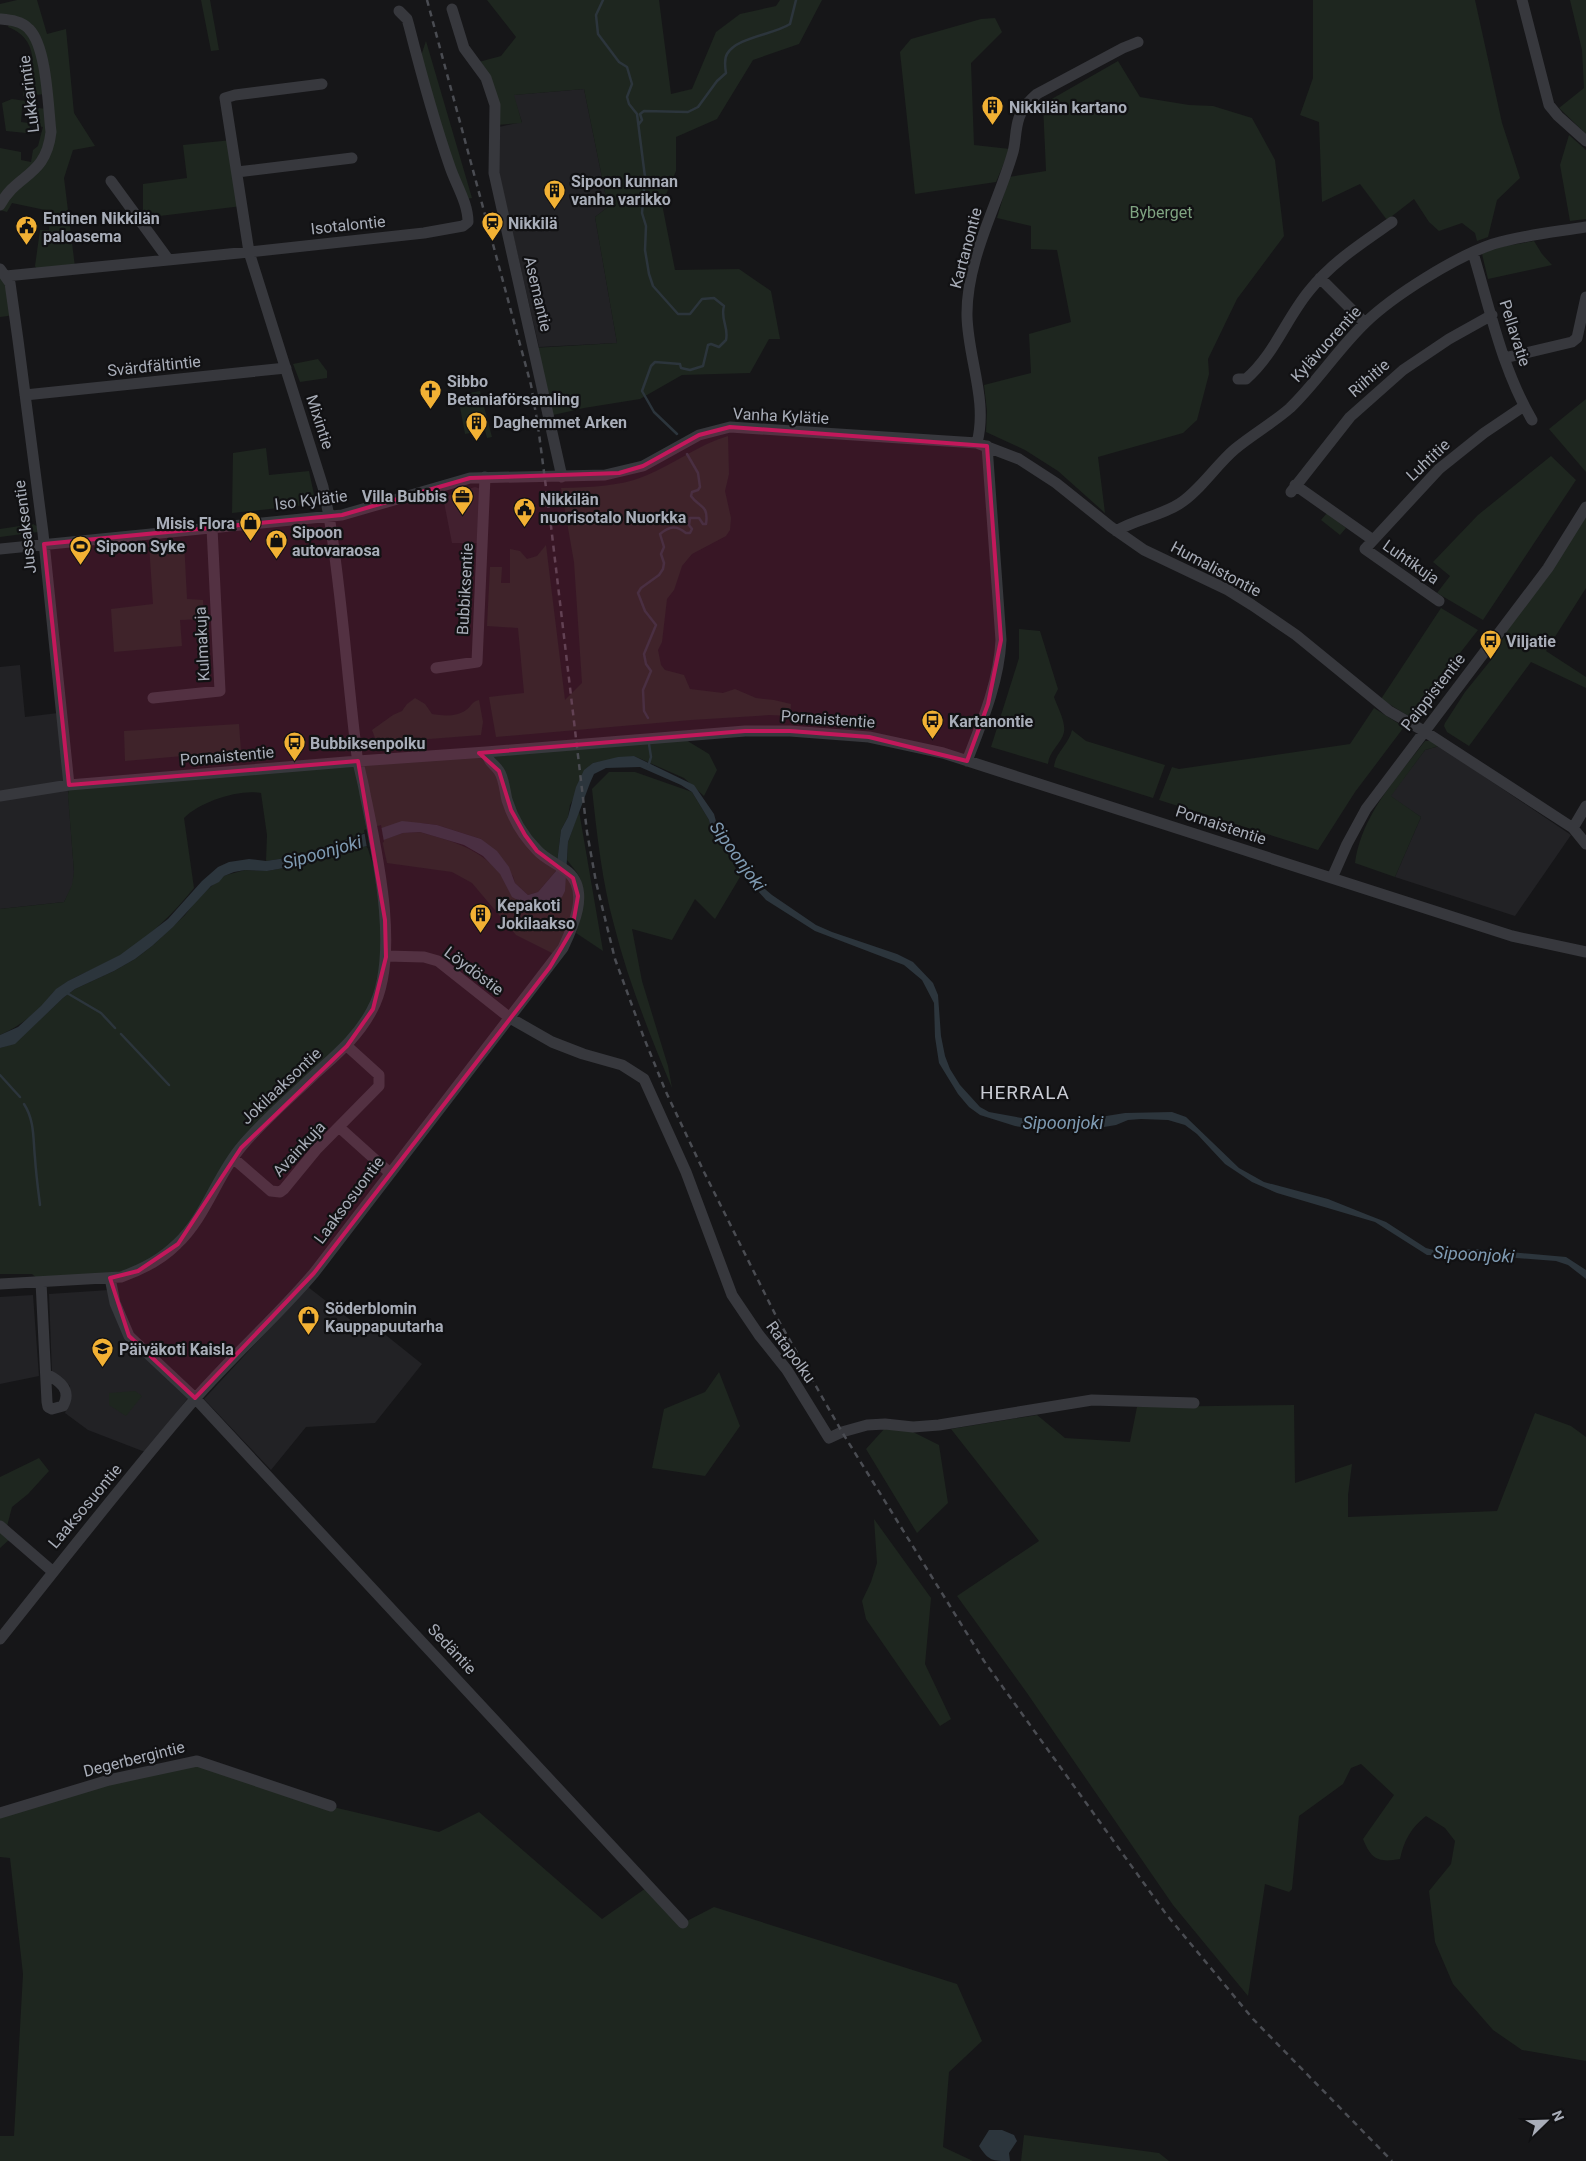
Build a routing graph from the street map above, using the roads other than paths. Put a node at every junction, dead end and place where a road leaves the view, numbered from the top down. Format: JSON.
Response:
{"nodes":[{"id":1,"x":1522,"y":0,"type":"edge"},
{"id":2,"x":452,"y":9,"type":"dead end"},
{"id":3,"x":399,"y":11,"type":"dead end"},
{"id":4,"x":0,"y":19,"type":"edge"},
{"id":5,"x":1138,"y":42,"type":"dead end"},
{"id":6,"x":322,"y":84,"type":"dead end"},
{"id":7,"x":1586,"y":141,"type":"edge"},
{"id":8,"x":352,"y":158,"type":"dead end"},
{"id":9,"x":237,"y":172,"type":"junction"},
{"id":10,"x":111,"y":181,"type":"dead end"},
{"id":11,"x":1,"y":203,"type":"edge"},
{"id":12,"x":1392,"y":222,"type":"dead end"},
{"id":13,"x":1586,"y":227,"type":"edge"},
{"id":14,"x":249,"y":252,"type":"junction"},
{"id":15,"x":1473,"y":253,"type":"junction"},
{"id":16,"x":168,"y":259,"type":"junction"},
{"id":17,"x":3,"y":272,"type":"edge"},
{"id":18,"x":1320,"y":278,"type":"junction"},
{"id":19,"x":1586,"y":297,"type":"edge"},
{"id":20,"x":1492,"y":315,"type":"junction"},
{"id":21,"x":1365,"y":323,"type":"junction"},
{"id":22,"x":1504,"y":358,"type":"junction"},
{"id":23,"x":286,"y":368,"type":"junction"},
{"id":24,"x":1238,"y":379,"type":"dead end"},
{"id":25,"x":25,"y":395,"type":"junction"},
{"id":26,"x":1524,"y":406,"type":"junction"},
{"id":27,"x":1532,"y":420,"type":"dead end"},
{"id":28,"x":982,"y":444,"type":"junction"},
{"id":29,"x":562,"y":476,"type":"junction"},
{"id":30,"x":485,"y":477,"type":"junction"},
{"id":31,"x":1586,"y":507,"type":"edge"},
{"id":32,"x":329,"y":516,"type":"junction"},
{"id":33,"x":212,"y":528,"type":"junction"},
{"id":34,"x":1116,"y":531,"type":"junction"},
{"id":35,"x":1373,"y":540,"type":"junction"},
{"id":36,"x":44,"y":544,"type":"junction"},
{"id":37,"x":0,"y":549,"type":"edge"},
{"id":38,"x":1365,"y":549,"type":"joint"},
{"id":39,"x":1439,"y":601,"type":"dead end"},
{"id":40,"x":436,"y":668,"type":"dead end"},
{"id":41,"x":153,"y":698,"type":"dead end"},
{"id":42,"x":1424,"y":731,"type":"junction"},
{"id":43,"x":486,"y":752,"type":"junction"},
{"id":44,"x":358,"y":761,"type":"junction"},
{"id":45,"x":967,"y":761,"type":"junction"},
{"id":46,"x":69,"y":786,"type":"junction"},
{"id":47,"x":0,"y":790,"type":"edge"},
{"id":48,"x":37,"y":790,"type":"junction"},
{"id":49,"x":0,"y":796,"type":"edge"},
{"id":50,"x":1586,"y":806,"type":"edge"},
{"id":51,"x":1573,"y":828,"type":"junction"},
{"id":52,"x":1586,"y":844,"type":"edge"},
{"id":53,"x":1332,"y":878,"type":"junction"},
{"id":54,"x":1586,"y":952,"type":"edge"},
{"id":55,"x":386,"y":956,"type":"junction"},
{"id":56,"x":510,"y":1018,"type":"junction"},
{"id":57,"x":347,"y":1046,"type":"junction"},
{"id":58,"x":340,"y":1128,"type":"junction"},
{"id":59,"x":233,"y":1158,"type":"junction"},
{"id":60,"x":390,"y":1173,"type":"junction"},
{"id":61,"x":110,"y":1278,"type":"junction"},
{"id":62,"x":41,"y":1282,"type":"junction"},
{"id":63,"x":0,"y":1284,"type":"edge"},
{"id":64,"x":46,"y":1374,"type":"dead end"},
{"id":65,"x":195,"y":1398,"type":"junction"},
{"id":66,"x":1194,"y":1404,"type":"dead end"},
{"id":67,"x":0,"y":1526,"type":"edge"},
{"id":68,"x":52,"y":1571,"type":"junction"},
{"id":69,"x":0,"y":1639,"type":"edge"},
{"id":70,"x":331,"y":1806,"type":"dead end"},
{"id":71,"x":0,"y":1813,"type":"edge"},
{"id":72,"x":683,"y":1923,"type":"dead end"}],
"edges":[{"from":1,"to":7,"type":"street"},
{"from":2,"to":29,"type":"street","name":"Asemantie"},
{"from":3,"to":14,"type":"street","name":"Isotalontie"},
{"from":4,"to":11,"type":"street","name":"Lukkarintie"},
{"from":5,"to":28,"type":"street","name":"Kartanontie"},
{"from":6,"to":9,"type":"street","name":"Mixintie"},
{"from":8,"to":9,"type":"street"},
{"from":9,"to":14,"type":"street","name":"Mixintie"},
{"from":10,"to":16,"type":"street"},
{"from":12,"to":18,"type":"street"},
{"from":13,"to":15,"type":"street","name":"Kylävuorentie"},
{"from":14,"to":16,"type":"street","name":"Isotalontie"},
{"from":14,"to":23,"type":"street","name":"Mixintie"},
{"from":15,"to":20,"type":"street","name":"Pellavatie"},
{"from":15,"to":21,"type":"street","name":"Kylävuorentie"},
{"from":16,"to":17,"type":"street","name":"Isotalontie"},
{"from":17,"to":25,"type":"street","name":"Jussaksentie"},
{"from":18,"to":21,"type":"street"},
{"from":18,"to":24,"type":"street"},
{"from":19,"to":22,"type":"street"},
{"from":20,"to":22,"type":"street","name":"Pellavatie"},
{"from":20,"to":35,"type":"street","name":"Riihitie"},
{"from":21,"to":34,"type":"street","name":"Kylävuorentie"},
{"from":22,"to":26,"type":"street","name":"Pellavatie"},
{"from":23,"to":25,"type":"street","name":"Svärdfältintie"},
{"from":23,"to":32,"type":"street","name":"Mixintie"},
{"from":25,"to":36,"type":"street","name":"Jussaksentie"},
{"from":26,"to":27,"type":"street","name":"Pellavatie"},
{"from":26,"to":35,"type":"street","name":"Luhtitie"},
{"from":28,"to":29,"type":"street","name":"Vanha Kylätie"},
{"from":28,"to":34,"type":"street","name":"Humalistontie"},
{"from":28,"to":45,"type":"street","name":"Kartanontie"},
{"from":29,"to":30,"type":"street","name":"Iso Kylätie"},
{"from":30,"to":32,"type":"street","name":"Iso Kylätie"},
{"from":30,"to":40,"type":"street","name":"Bubbiksentie"},
{"from":31,"to":42,"type":"street","name":"Paippistentie"},
{"from":32,"to":33,"type":"street","name":"Iso Kylätie"},
{"from":32,"to":44,"type":"street","name":"Mixintie"},
{"from":33,"to":36,"type":"street","name":"Iso Kylätie"},
{"from":33,"to":41,"type":"street","name":"Kulmakuja"},
{"from":34,"to":42,"type":"street","name":"Humalistontie"},
{"from":35,"to":38,"type":"street","name":"Luhtitie"},
{"from":36,"to":37,"type":"street","name":"Iso Kylätie"},
{"from":36,"to":46,"type":"street","name":"Jussaksentie"},
{"from":38,"to":39,"type":"street","name":"Luhtikuja"},
{"from":42,"to":51,"type":"street"},
{"from":42,"to":53,"type":"street","name":"Paippistentie"},
{"from":43,"to":44,"type":"street","name":"Pornaistentie"},
{"from":43,"to":45,"type":"street","name":"Pornaistentie"},
{"from":43,"to":56,"type":"street","name":"Laaksosuontie"},
{"from":44,"to":46,"type":"street","name":"Pornaistentie"},
{"from":44,"to":55,"type":"street","name":"Jokilaaksontie"},
{"from":45,"to":53,"type":"street","name":"Pornaistentie"},
{"from":46,"to":48,"type":"street","name":"Pornaistentie"},
{"from":47,"to":48,"type":"street","name":"Pornaistentie"},
{"from":48,"to":49,"type":"street","name":"Pornaistentie"},
{"from":50,"to":51,"type":"street"},
{"from":51,"to":52,"type":"street"},
{"from":53,"to":54,"type":"street","name":"Pornaistentie"},
{"from":55,"to":56,"type":"street","name":"Löydöstie"},
{"from":55,"to":57,"type":"street","name":"Jokilaaksontie"},
{"from":56,"to":60,"type":"street","name":"Laaksosuontie"},
{"from":56,"to":66,"type":"street","name":"Ratapolku"},
{"from":57,"to":58,"type":"street","name":"Avainkuja"},
{"from":57,"to":59,"type":"street","name":"Jokilaaksontie"},
{"from":58,"to":59,"type":"street","name":"Avainkuja"},
{"from":58,"to":60,"type":"street","name":"Avainkuja"},
{"from":59,"to":61,"type":"street","name":"Jokilaaksontie"},
{"from":60,"to":65,"type":"street","name":"Laaksosuontie"},
{"from":61,"to":62,"type":"street","name":"Jokilaaksontie"},
{"from":61,"to":65,"type":"street","name":"Sedäntie"},
{"from":62,"to":63,"type":"street","name":"Jokilaaksontie"},
{"from":62,"to":64,"type":"street"},
{"from":65,"to":68,"type":"street","name":"Laaksosuontie"},
{"from":65,"to":72,"type":"street","name":"Sedäntie"},
{"from":67,"to":68,"type":"street"},
{"from":68,"to":69,"type":"street","name":"Laaksosuontie"},
{"from":70,"to":71,"type":"street","name":"Degerbergintie"}]}
